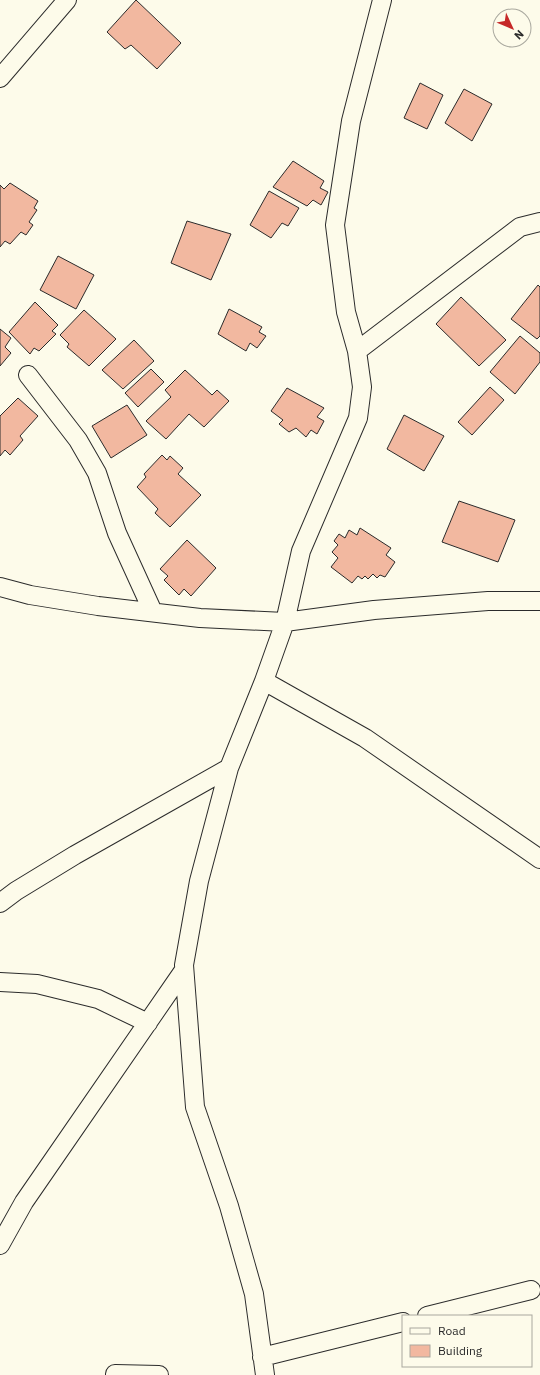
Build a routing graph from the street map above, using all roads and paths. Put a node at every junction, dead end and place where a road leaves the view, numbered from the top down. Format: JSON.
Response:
{"nodes":[{"id":1,"x":67,"y":0,"type":"edge"},
{"id":2,"x":382,"y":0,"type":"edge"},
{"id":3,"x":0,"y":78,"type":"edge"},
{"id":4,"x":540,"y":222,"type":"edge"},
{"id":5,"x":357,"y":351,"type":"junction"},
{"id":6,"x":28,"y":374,"type":"dead end"},
{"id":7,"x":0,"y":587,"type":"edge"},
{"id":8,"x":540,"y":601,"type":"edge"},
{"id":9,"x":153,"y":612,"type":"junction"},
{"id":10,"x":285,"y":622,"type":"junction"},
{"id":11,"x":264,"y":681,"type":"junction"},
{"id":12,"x":230,"y":768,"type":"junction"},
{"id":13,"x":540,"y":859,"type":"edge"},
{"id":14,"x":0,"y":903,"type":"edge"},
{"id":15,"x":184,"y":970,"type":"junction"},
{"id":16,"x":0,"y":982,"type":"edge"},
{"id":17,"x":148,"y":1023,"type":"junction"},
{"id":18,"x":0,"y":1245,"type":"edge"},
{"id":19,"x":531,"y":1290,"type":"dead end"},
{"id":20,"x":431,"y":1315,"type":"edge"},
{"id":21,"x":402,"y":1322,"type":"edge"},
{"id":22,"x":262,"y":1357,"type":"junction"},
{"id":23,"x":115,"y":1374,"type":"edge"},
{"id":24,"x":159,"y":1375,"type":"edge"},
{"id":25,"x":265,"y":1375,"type":"edge"}],
"edges":[{"from":1,"to":3,"type":"street"},
{"from":2,"to":5,"type":"street"},
{"from":4,"to":5,"type":"street"},
{"from":5,"to":10,"type":"street"},
{"from":6,"to":9,"type":"street"},
{"from":7,"to":9,"type":"street"},
{"from":8,"to":10,"type":"street"},
{"from":9,"to":10,"type":"street"},
{"from":10,"to":11,"type":"street"},
{"from":11,"to":12,"type":"street"},
{"from":11,"to":13,"type":"street"},
{"from":12,"to":14,"type":"street"},
{"from":12,"to":15,"type":"street"},
{"from":15,"to":17,"type":"street"},
{"from":15,"to":22,"type":"street"},
{"from":16,"to":17,"type":"street"},
{"from":17,"to":18,"type":"street"},
{"from":19,"to":20,"type":"street"},
{"from":21,"to":22,"type":"street"},
{"from":22,"to":25,"type":"street"},
{"from":23,"to":24,"type":"street"}]}
